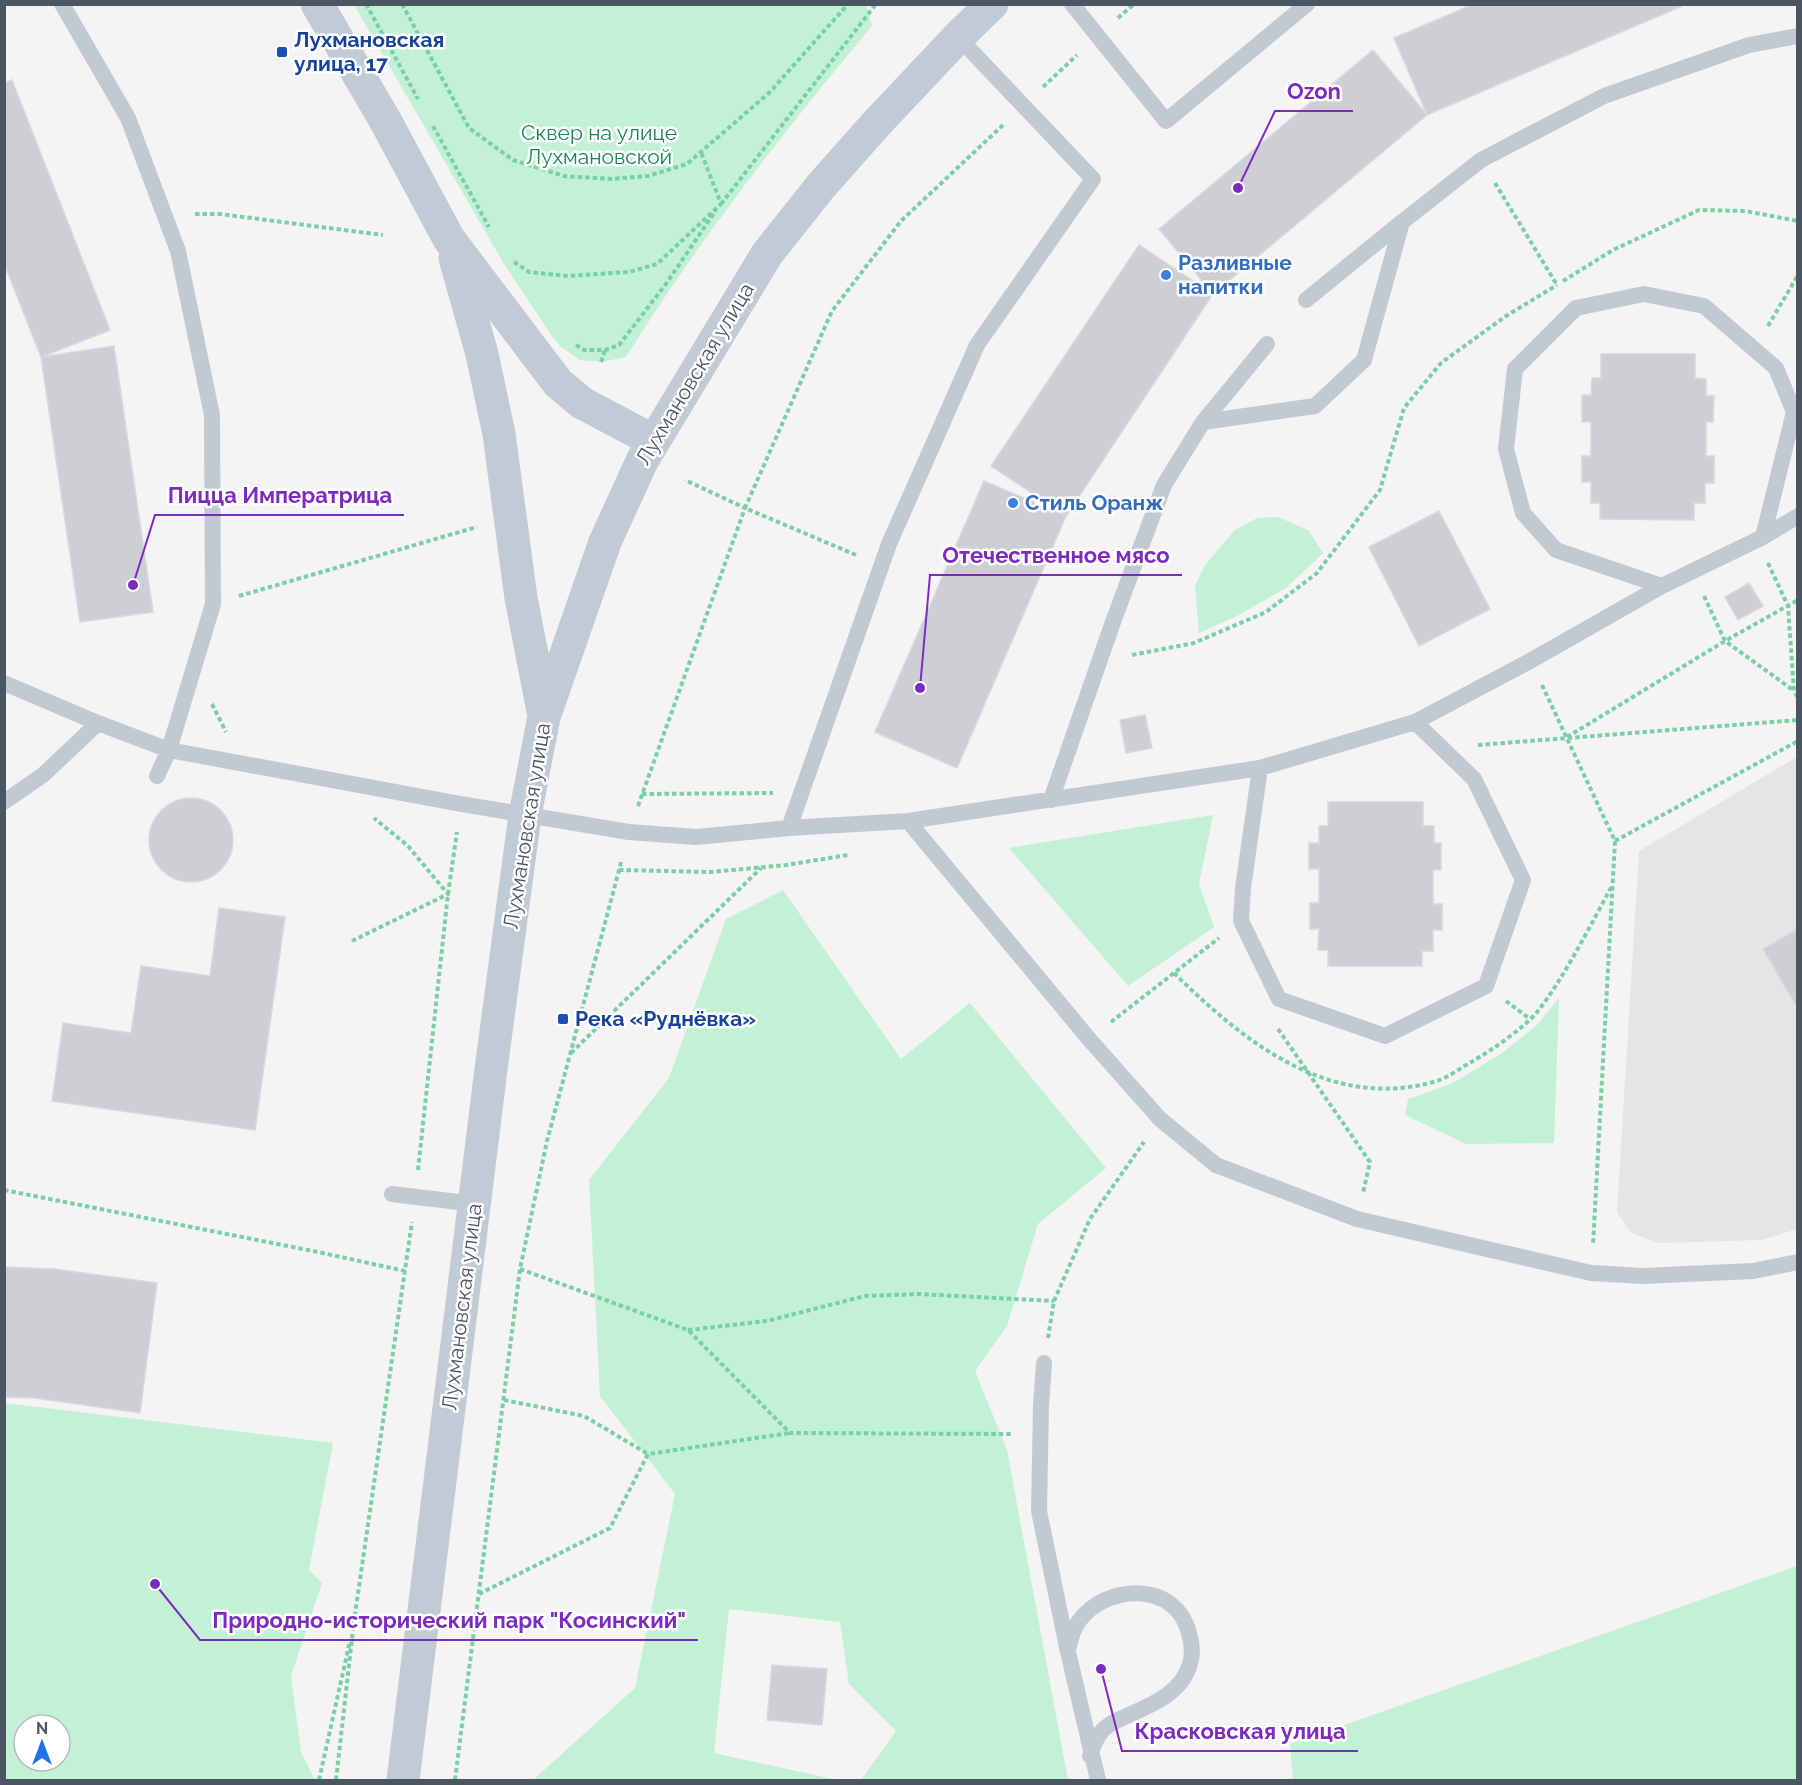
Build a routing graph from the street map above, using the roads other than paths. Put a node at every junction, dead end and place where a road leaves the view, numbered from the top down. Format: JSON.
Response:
{"nodes":[{"id":1,"x":62,"y":4,"type":"edge"},
{"id":2,"x":317,"y":4,"type":"edge"},
{"id":3,"x":992,"y":4,"type":"edge"},
{"id":4,"x":1072,"y":4,"type":"edge"},
{"id":5,"x":1306,"y":4,"type":"edge"},
{"id":6,"x":1797,"y":36,"type":"edge"},
{"id":7,"x":958,"y":37,"type":"junction"},
{"id":8,"x":1402,"y":222,"type":"junction"},
{"id":9,"x":449,"y":239,"type":"junction"},
{"id":10,"x":1306,"y":300,"type":"dead end"},
{"id":11,"x":1267,"y":344,"type":"dead end"},
{"id":12,"x":1203,"y":422,"type":"junction"},
{"id":13,"x":654,"y":441,"type":"junction"},
{"id":14,"x":1797,"y":516,"type":"edge"},
{"id":15,"x":1760,"y":539,"type":"junction"},
{"id":16,"x":1662,"y":586,"type":"junction"},
{"id":17,"x":4,"y":683,"type":"edge"},
{"id":18,"x":544,"y":717,"type":"junction"},
{"id":19,"x":1415,"y":722,"type":"junction"},
{"id":20,"x":98,"y":723,"type":"junction"},
{"id":21,"x":170,"y":750,"type":"junction"},
{"id":22,"x":1260,"y":768,"type":"junction"},
{"id":23,"x":157,"y":776,"type":"dead end"},
{"id":24,"x":1051,"y":800,"type":"junction"},
{"id":25,"x":4,"y":802,"type":"edge"},
{"id":26,"x":525,"y":815,"type":"junction"},
{"id":27,"x":908,"y":820,"type":"junction"},
{"id":28,"x":789,"y":828,"type":"junction"},
{"id":29,"x":392,"y":1194,"type":"dead end"},
{"id":30,"x":475,"y":1204,"type":"junction"},
{"id":31,"x":1797,"y":1262,"type":"edge"},
{"id":32,"x":1044,"y":1363,"type":"road end"},
{"id":33,"x":1068,"y":1652,"type":"junction"},
{"id":34,"x":1090,"y":1756,"type":"junction"},
{"id":35,"x":403,"y":1780,"type":"edge"},
{"id":36,"x":1098,"y":1780,"type":"edge"}],
"edges":[{"from":1,"to":21,"type":"lane"},
{"from":2,"to":9,"type":"street"},
{"from":3,"to":7,"type":"street","name":"Лухмановская улица"},
{"from":4,"to":5,"type":"lane"},
{"from":6,"to":8,"type":"lane"},
{"from":7,"to":13,"type":"street","name":"Лухмановская улица"},
{"from":7,"to":28,"type":"lane"},
{"from":8,"to":10,"type":"lane"},
{"from":8,"to":12,"type":"lane"},
{"from":9,"to":13,"type":"street"},
{"from":9,"to":18,"type":"street"},
{"from":11,"to":12,"type":"lane"},
{"from":12,"to":24,"type":"lane"},
{"from":13,"to":18,"type":"street","name":"Лухмановская улица"},
{"from":14,"to":15,"type":"lane"},
{"from":15,"to":16,"type":"lane"},
{"from":15,"to":16,"type":"lane"},
{"from":16,"to":19,"type":"lane"},
{"from":17,"to":20,"type":"lane"},
{"from":18,"to":26,"type":"street","name":"Лухмановская улица"},
{"from":19,"to":22,"type":"lane"},
{"from":19,"to":22,"type":"lane"},
{"from":20,"to":21,"type":"lane"},
{"from":20,"to":25,"type":"lane"},
{"from":21,"to":23,"type":"lane"},
{"from":21,"to":26,"type":"lane"},
{"from":22,"to":24,"type":"lane"},
{"from":24,"to":27,"type":"lane"},
{"from":26,"to":28,"type":"lane"},
{"from":26,"to":30,"type":"street","name":"Лухмановская улица"},
{"from":27,"to":28,"type":"lane"},
{"from":27,"to":31,"type":"lane"},
{"from":29,"to":30,"type":"lane"},
{"from":30,"to":35,"type":"street","name":"Лухмановская улица"},
{"from":32,"to":33,"type":"lane"},
{"from":33,"to":34,"type":"lane"},
{"from":33,"to":34,"type":"lane"},
{"from":34,"to":36,"type":"lane"}]}
